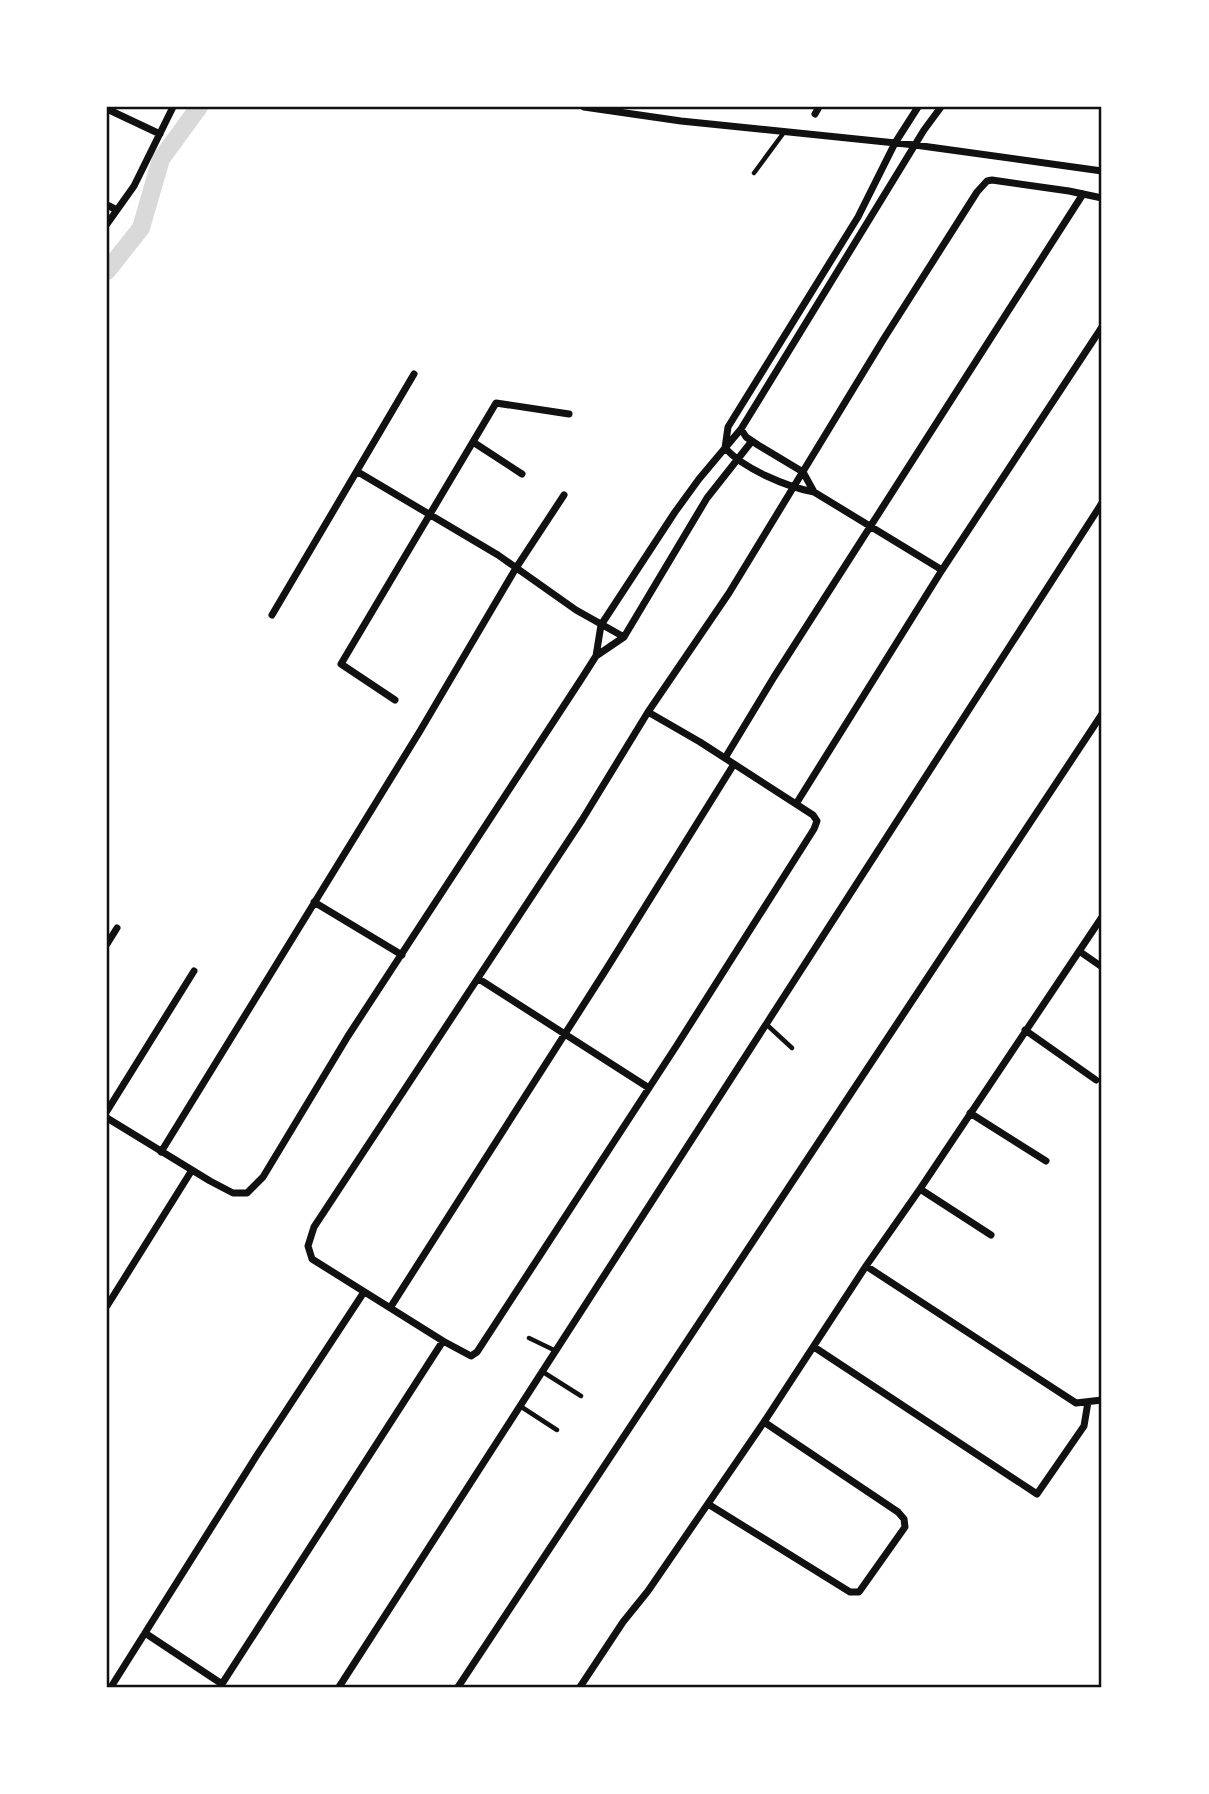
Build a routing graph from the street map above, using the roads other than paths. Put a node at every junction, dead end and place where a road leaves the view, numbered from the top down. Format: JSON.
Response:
{"nodes":[{"id":1,"x":173,"y":107,"type":"edge"},
{"id":2,"x":584,"y":107,"type":"edge"},
{"id":3,"x":918,"y":107,"type":"edge"},
{"id":4,"x":941,"y":107,"type":"edge"},
{"id":5,"x":107,"y":109,"type":"edge"},
{"id":6,"x":641,"y":110,"type":"edge"},
{"id":7,"x":785,"y":131,"type":"junction"},
{"id":8,"x":160,"y":134,"type":"junction"},
{"id":9,"x":895,"y":143,"type":"junction"},
{"id":10,"x":915,"y":145,"type":"junction"},
{"id":11,"x":1102,"y":171,"type":"edge"},
{"id":12,"x":754,"y":173,"type":"dead end"},
{"id":13,"x":1083,"y":194,"type":"junction"},
{"id":14,"x":1102,"y":198,"type":"edge"},
{"id":15,"x":107,"y":205,"type":"edge"},
{"id":16,"x":117,"y":210,"type":"junction"},
{"id":17,"x":107,"y":225,"type":"edge"},
{"id":18,"x":1102,"y":327,"type":"edge"},
{"id":19,"x":414,"y":374,"type":"dead end"},
{"id":20,"x":569,"y":414,"type":"dead end"},
{"id":21,"x":741,"y":429,"type":"junction"},
{"id":22,"x":752,"y":441,"type":"junction"},
{"id":23,"x":473,"y":442,"type":"junction"},
{"id":24,"x":725,"y":448,"type":"junction"},
{"id":25,"x":736,"y":459,"type":"junction"},
{"id":26,"x":358,"y":472,"type":"junction"},
{"id":27,"x":803,"y":472,"type":"junction"},
{"id":28,"x":522,"y":474,"type":"dead end"},
{"id":29,"x":793,"y":489,"type":"junction"},
{"id":30,"x":691,"y":490,"type":"junction"},
{"id":31,"x":814,"y":492,"type":"junction"},
{"id":32,"x":564,"y":495,"type":"dead end"},
{"id":33,"x":707,"y":498,"type":"junction"},
{"id":34,"x":1102,"y":502,"type":"edge"},
{"id":35,"x":429,"y":515,"type":"junction"},
{"id":36,"x":870,"y":527,"type":"junction"},
{"id":37,"x":516,"y":568,"type":"junction"},
{"id":38,"x":942,"y":570,"type":"junction"},
{"id":39,"x":272,"y":615,"type":"dead end"},
{"id":40,"x":601,"y":625,"type":"junction"},
{"id":41,"x":624,"y":637,"type":"junction"},
{"id":42,"x":596,"y":656,"type":"junction"},
{"id":43,"x":395,"y":700,"type":"dead end"},
{"id":44,"x":648,"y":712,"type":"junction"},
{"id":45,"x":1102,"y":714,"type":"edge"},
{"id":46,"x":724,"y":758,"type":"junction"},
{"id":47,"x":734,"y":764,"type":"junction"},
{"id":48,"x":796,"y":804,"type":"junction"},
{"id":49,"x":314,"y":902,"type":"junction"},
{"id":50,"x":1102,"y":917,"type":"edge"},
{"id":51,"x":117,"y":928,"type":"dead end"},
{"id":52,"x":107,"y":944,"type":"edge"},
{"id":53,"x":1079,"y":951,"type":"junction"},
{"id":54,"x":402,"y":955,"type":"junction"},
{"id":55,"x":1102,"y":967,"type":"edge"},
{"id":56,"x":194,"y":971,"type":"dead end"},
{"id":57,"x":479,"y":979,"type":"junction"},
{"id":58,"x":766,"y":1024,"type":"junction"},
{"id":59,"x":1025,"y":1030,"type":"junction"},
{"id":60,"x":565,"y":1033,"type":"junction"},
{"id":61,"x":792,"y":1048,"type":"dead end"},
{"id":62,"x":1096,"y":1080,"type":"dead end"},
{"id":63,"x":649,"y":1088,"type":"junction"},
{"id":64,"x":107,"y":1111,"type":"edge"},
{"id":65,"x":970,"y":1113,"type":"junction"},
{"id":66,"x":107,"y":1118,"type":"edge"},
{"id":67,"x":162,"y":1152,"type":"junction"},
{"id":68,"x":1046,"y":1161,"type":"dead end"},
{"id":69,"x":192,"y":1171,"type":"junction"},
{"id":70,"x":920,"y":1189,"type":"junction"},
{"id":71,"x":991,"y":1235,"type":"dead end"},
{"id":72,"x":866,"y":1266,"type":"junction"},
{"id":73,"x":364,"y":1292,"type":"junction"},
{"id":74,"x":107,"y":1306,"type":"edge"},
{"id":75,"x":390,"y":1308,"type":"junction"},
{"id":76,"x":529,"y":1338,"type":"dead end"},
{"id":77,"x":443,"y":1341,"type":"junction"},
{"id":78,"x":814,"y":1347,"type":"junction"},
{"id":79,"x":555,"y":1351,"type":"junction"},
{"id":80,"x":542,"y":1372,"type":"junction"},
{"id":81,"x":581,"y":1396,"type":"dead end"},
{"id":82,"x":1102,"y":1400,"type":"edge"},
{"id":83,"x":1088,"y":1402,"type":"junction"},
{"id":84,"x":520,"y":1406,"type":"junction"},
{"id":85,"x":764,"y":1422,"type":"junction"},
{"id":86,"x":556,"y":1430,"type":"dead end"},
{"id":87,"x":708,"y":1504,"type":"junction"},
{"id":88,"x":145,"y":1633,"type":"junction"},
{"id":89,"x":221,"y":1686,"type":"edge"},
{"id":90,"x":111,"y":1687,"type":"edge"},
{"id":91,"x":338,"y":1687,"type":"edge"},
{"id":92,"x":458,"y":1687,"type":"edge"},
{"id":93,"x":580,"y":1687,"type":"edge"}],
"edges":[{"from":1,"to":8,"type":"street"},
{"from":2,"to":6,"type":"street"},
{"from":3,"to":9,"type":"street"},
{"from":4,"to":10,"type":"street"},
{"from":5,"to":8,"type":"street"},
{"from":6,"to":7,"type":"street"},
{"from":7,"to":9,"type":"street"},
{"from":7,"to":12,"type":"lane"},
{"from":8,"to":16,"type":"street"},
{"from":9,"to":10,"type":"street"},
{"from":9,"to":24,"type":"street"},
{"from":10,"to":11,"type":"street"},
{"from":10,"to":21,"type":"street"},
{"from":13,"to":14,"type":"street"},
{"from":13,"to":27,"type":"street"},
{"from":13,"to":36,"type":"street"},
{"from":15,"to":16,"type":"street"},
{"from":16,"to":17,"type":"street"},
{"from":18,"to":38,"type":"street"},
{"from":19,"to":26,"type":"street"},
{"from":20,"to":23,"type":"street"},
{"from":21,"to":22,"type":"street"},
{"from":21,"to":24,"type":"street"},
{"from":22,"to":25,"type":"street"},
{"from":22,"to":27,"type":"street"},
{"from":23,"to":28,"type":"street"},
{"from":23,"to":35,"type":"street"},
{"from":24,"to":25,"type":"street"},
{"from":24,"to":30,"type":"street"},
{"from":25,"to":29,"type":"street"},
{"from":25,"to":33,"type":"street"},
{"from":26,"to":35,"type":"street"},
{"from":26,"to":39,"type":"street"},
{"from":27,"to":29,"type":"street"},
{"from":27,"to":31,"type":"street"},
{"from":29,"to":31,"type":"street"},
{"from":29,"to":44,"type":"street"},
{"from":30,"to":33,"type":"street"},
{"from":30,"to":40,"type":"street"},
{"from":31,"to":36,"type":"street"},
{"from":32,"to":37,"type":"street"},
{"from":33,"to":41,"type":"street"},
{"from":34,"to":58,"type":"street"},
{"from":35,"to":37,"type":"street"},
{"from":35,"to":43,"type":"street"},
{"from":36,"to":38,"type":"street"},
{"from":36,"to":46,"type":"street"},
{"from":37,"to":40,"type":"street"},
{"from":37,"to":49,"type":"street"},
{"from":38,"to":48,"type":"street"},
{"from":40,"to":41,"type":"street"},
{"from":40,"to":42,"type":"street"},
{"from":41,"to":42,"type":"street"},
{"from":42,"to":54,"type":"street"},
{"from":44,"to":46,"type":"street"},
{"from":44,"to":57,"type":"street"},
{"from":45,"to":92,"type":"street"},
{"from":46,"to":47,"type":"street"},
{"from":47,"to":48,"type":"street"},
{"from":47,"to":60,"type":"street"},
{"from":48,"to":63,"type":"street"},
{"from":49,"to":54,"type":"street"},
{"from":49,"to":67,"type":"street"},
{"from":50,"to":53,"type":"street"},
{"from":51,"to":52,"type":"street"},
{"from":53,"to":55,"type":"street"},
{"from":53,"to":59,"type":"street"},
{"from":54,"to":69,"type":"street"},
{"from":56,"to":64,"type":"street"},
{"from":57,"to":60,"type":"street"},
{"from":57,"to":73,"type":"street"},
{"from":58,"to":61,"type":"lane"},
{"from":58,"to":79,"type":"street"},
{"from":59,"to":62,"type":"street"},
{"from":59,"to":65,"type":"street"},
{"from":60,"to":63,"type":"street"},
{"from":60,"to":75,"type":"street"},
{"from":63,"to":77,"type":"street"},
{"from":65,"to":68,"type":"street"},
{"from":65,"to":70,"type":"street"},
{"from":66,"to":67,"type":"street"},
{"from":67,"to":69,"type":"street"},
{"from":69,"to":74,"type":"street"},
{"from":70,"to":71,"type":"street"},
{"from":70,"to":72,"type":"street"},
{"from":72,"to":78,"type":"street"},
{"from":72,"to":83,"type":"street"},
{"from":73,"to":75,"type":"street"},
{"from":73,"to":88,"type":"street"},
{"from":75,"to":77,"type":"street"},
{"from":76,"to":79,"type":"lane"},
{"from":77,"to":89,"type":"street"},
{"from":78,"to":83,"type":"street"},
{"from":78,"to":85,"type":"street"},
{"from":79,"to":80,"type":"street"},
{"from":80,"to":81,"type":"lane"},
{"from":80,"to":84,"type":"street"},
{"from":82,"to":83,"type":"street"},
{"from":84,"to":86,"type":"lane"},
{"from":84,"to":91,"type":"street"},
{"from":85,"to":87,"type":"street"},
{"from":85,"to":87,"type":"street"},
{"from":87,"to":93,"type":"street"},
{"from":88,"to":89,"type":"street"},
{"from":88,"to":90,"type":"street"}]}
